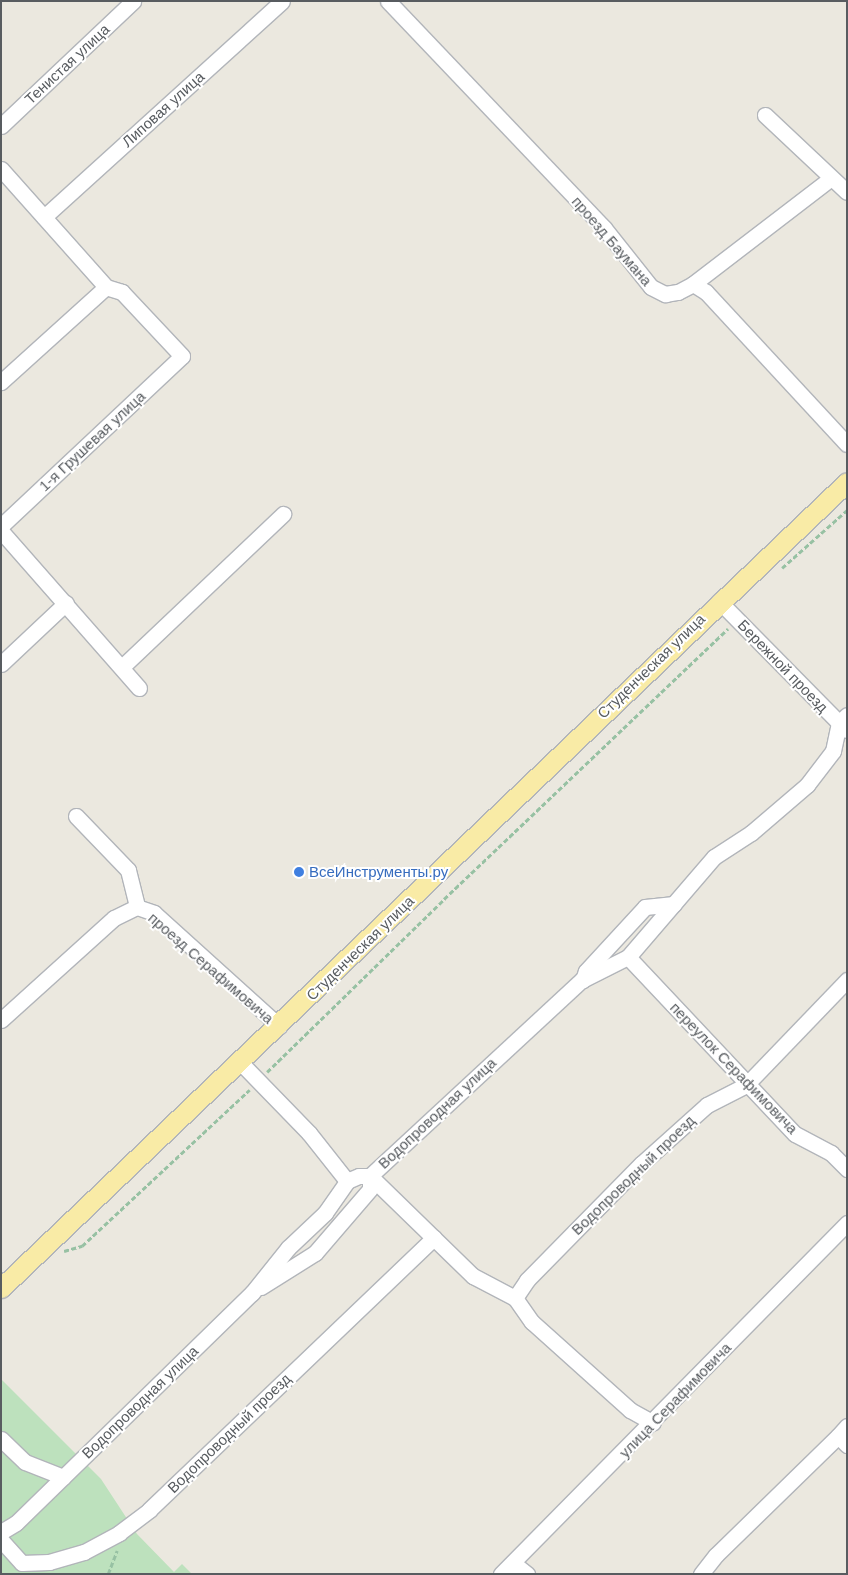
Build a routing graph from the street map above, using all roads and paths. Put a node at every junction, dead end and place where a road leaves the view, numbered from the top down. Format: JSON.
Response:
{"nodes":[{"id":1,"x":133,"y":1,"type":"edge"},
{"id":2,"x":282,"y":1,"type":"edge"},
{"id":3,"x":388,"y":1,"type":"edge"},
{"id":4,"x":765,"y":115,"type":"dead end"},
{"id":5,"x":1,"y":126,"type":"edge"},
{"id":6,"x":1,"y":169,"type":"edge"},
{"id":7,"x":831,"y":178,"type":"junction"},
{"id":8,"x":847,"y":192,"type":"edge"},
{"id":9,"x":44,"y":217,"type":"junction"},
{"id":10,"x":693,"y":284,"type":"junction"},
{"id":11,"x":106,"y":287,"type":"junction"},
{"id":12,"x":1,"y":382,"type":"edge"},
{"id":13,"x":847,"y":444,"type":"edge"},
{"id":14,"x":847,"y":482,"type":"edge"},
{"id":15,"x":847,"y":510,"type":"edge"},
{"id":16,"x":283,"y":514,"type":"dead end"},
{"id":17,"x":1,"y":526,"type":"edge"},
{"id":18,"x":1,"y":531,"type":"edge"},
{"id":19,"x":780,"y":569,"type":"dead end"},
{"id":20,"x":719,"y":601,"type":"junction"},
{"id":21,"x":66,"y":603,"type":"junction"},
{"id":22,"x":737,"y":619,"type":"junction"},
{"id":23,"x":1,"y":664,"type":"edge"},
{"id":24,"x":123,"y":666,"type":"junction"},
{"id":25,"x":139,"y":688,"type":"dead end"},
{"id":26,"x":844,"y":723,"type":"edge"},
{"id":27,"x":76,"y":816,"type":"dead end"},
{"id":28,"x":674,"y":904,"type":"junction"},
{"id":29,"x":137,"y":908,"type":"junction"},
{"id":30,"x":628,"y":958,"type":"junction"},
{"id":31,"x":582,"y":980,"type":"junction"},
{"id":32,"x":847,"y":980,"type":"edge"},
{"id":33,"x":1,"y":1020,"type":"edge"},
{"id":34,"x":279,"y":1026,"type":"junction"},
{"id":35,"x":240,"y":1062,"type":"junction"},
{"id":36,"x":258,"y":1081,"type":"junction"},
{"id":37,"x":746,"y":1085,"type":"junction"},
{"id":38,"x":847,"y":1169,"type":"edge"},
{"id":39,"x":370,"y":1176,"type":"junction"},
{"id":40,"x":348,"y":1181,"type":"junction"},
{"id":41,"x":847,"y":1223,"type":"edge"},
{"id":42,"x":434,"y":1238,"type":"junction"},
{"id":43,"x":58,"y":1252,"type":"dead end"},
{"id":44,"x":1,"y":1288,"type":"edge"},
{"id":45,"x":252,"y":1293,"type":"junction"},
{"id":46,"x":515,"y":1298,"type":"junction"},
{"id":47,"x":653,"y":1423,"type":"junction"},
{"id":48,"x":844,"y":1435,"type":"edge"},
{"id":49,"x":1,"y":1439,"type":"edge"},
{"id":50,"x":63,"y":1477,"type":"junction"},
{"id":51,"x":123,"y":1530,"type":"junction"},
{"id":52,"x":1,"y":1532,"type":"edge"},
{"id":53,"x":1,"y":1540,"type":"edge"},
{"id":54,"x":513,"y":1562,"type":"junction"},
{"id":55,"x":108,"y":1574,"type":"edge"},
{"id":56,"x":500,"y":1574,"type":"edge"},
{"id":57,"x":528,"y":1574,"type":"edge"},
{"id":58,"x":701,"y":1574,"type":"edge"}],
"edges":[{"from":1,"to":5,"type":"street","name":"Тенистая улица"},
{"from":2,"to":9,"type":"street","name":"Липовая улица"},
{"from":3,"to":10,"type":"street","name":"проезд Баумана"},
{"from":4,"to":7,"type":"street"},
{"from":6,"to":9,"type":"street"},
{"from":7,"to":8,"type":"street"},
{"from":7,"to":10,"type":"street","name":"проезд Баумана"},
{"from":9,"to":11,"type":"street"},
{"from":10,"to":13,"type":"street"},
{"from":11,"to":12,"type":"street"},
{"from":11,"to":17,"type":"street","name":"1-я Грушевая улица"},
{"from":14,"to":20,"type":"main road","name":"Студенческая улица"},
{"from":15,"to":19,"type":"path"},
{"from":16,"to":24,"type":"street"},
{"from":18,"to":21,"type":"street"},
{"from":20,"to":22,"type":"street","name":"Бережной проезд"},
{"from":20,"to":34,"type":"main road","name":"Студенческая улица"},
{"from":21,"to":23,"type":"street"},
{"from":21,"to":24,"type":"street"},
{"from":22,"to":26,"type":"street","name":"Бережной проезд"},
{"from":22,"to":36,"type":"path"},
{"from":24,"to":25,"type":"street"},
{"from":26,"to":28,"type":"street","name":"Водопроводная улица"},
{"from":27,"to":29,"type":"street","name":"проезд Серафимовича"},
{"from":28,"to":30,"type":"street","name":"Водопроводная улица"},
{"from":28,"to":31,"type":"street"},
{"from":29,"to":33,"type":"street"},
{"from":29,"to":34,"type":"street","name":"проезд Серафимовича"},
{"from":30,"to":31,"type":"street","name":"Водопроводная улица"},
{"from":30,"to":37,"type":"street","name":"переулок Серафимовича"},
{"from":31,"to":39,"type":"street","name":"Водопроводная улица"},
{"from":32,"to":37,"type":"street","name":"Водопроводный проезд"},
{"from":34,"to":35,"type":"main road","name":"Студенческая улица"},
{"from":35,"to":36,"type":"street"},
{"from":35,"to":44,"type":"main road","name":"Студенческая улица"},
{"from":36,"to":40,"type":"street"},
{"from":36,"to":43,"type":"path"},
{"from":37,"to":38,"type":"street","name":"переулок Серафимовича"},
{"from":37,"to":46,"type":"street","name":"Водопроводный проезд"},
{"from":39,"to":40,"type":"street","name":"Водопроводная улица"},
{"from":39,"to":42,"type":"street"},
{"from":39,"to":45,"type":"street"},
{"from":40,"to":45,"type":"street","name":"Водопроводная улица"},
{"from":41,"to":47,"type":"street","name":"улица Серафимовича"},
{"from":42,"to":46,"type":"street"},
{"from":42,"to":51,"type":"street","name":"Водопроводный проезд"},
{"from":45,"to":50,"type":"street","name":"Водопроводная улица"},
{"from":46,"to":47,"type":"street"},
{"from":47,"to":54,"type":"street","name":"улица Серафимовича"},
{"from":48,"to":58,"type":"street"},
{"from":49,"to":50,"type":"street"},
{"from":50,"to":52,"type":"street","name":"Водопроводная улица"},
{"from":51,"to":53,"type":"street","name":"Водопроводный проезд"},
{"from":51,"to":55,"type":"path"},
{"from":54,"to":56,"type":"street","name":"улица Серафимовича"},
{"from":54,"to":57,"type":"street"}]}
